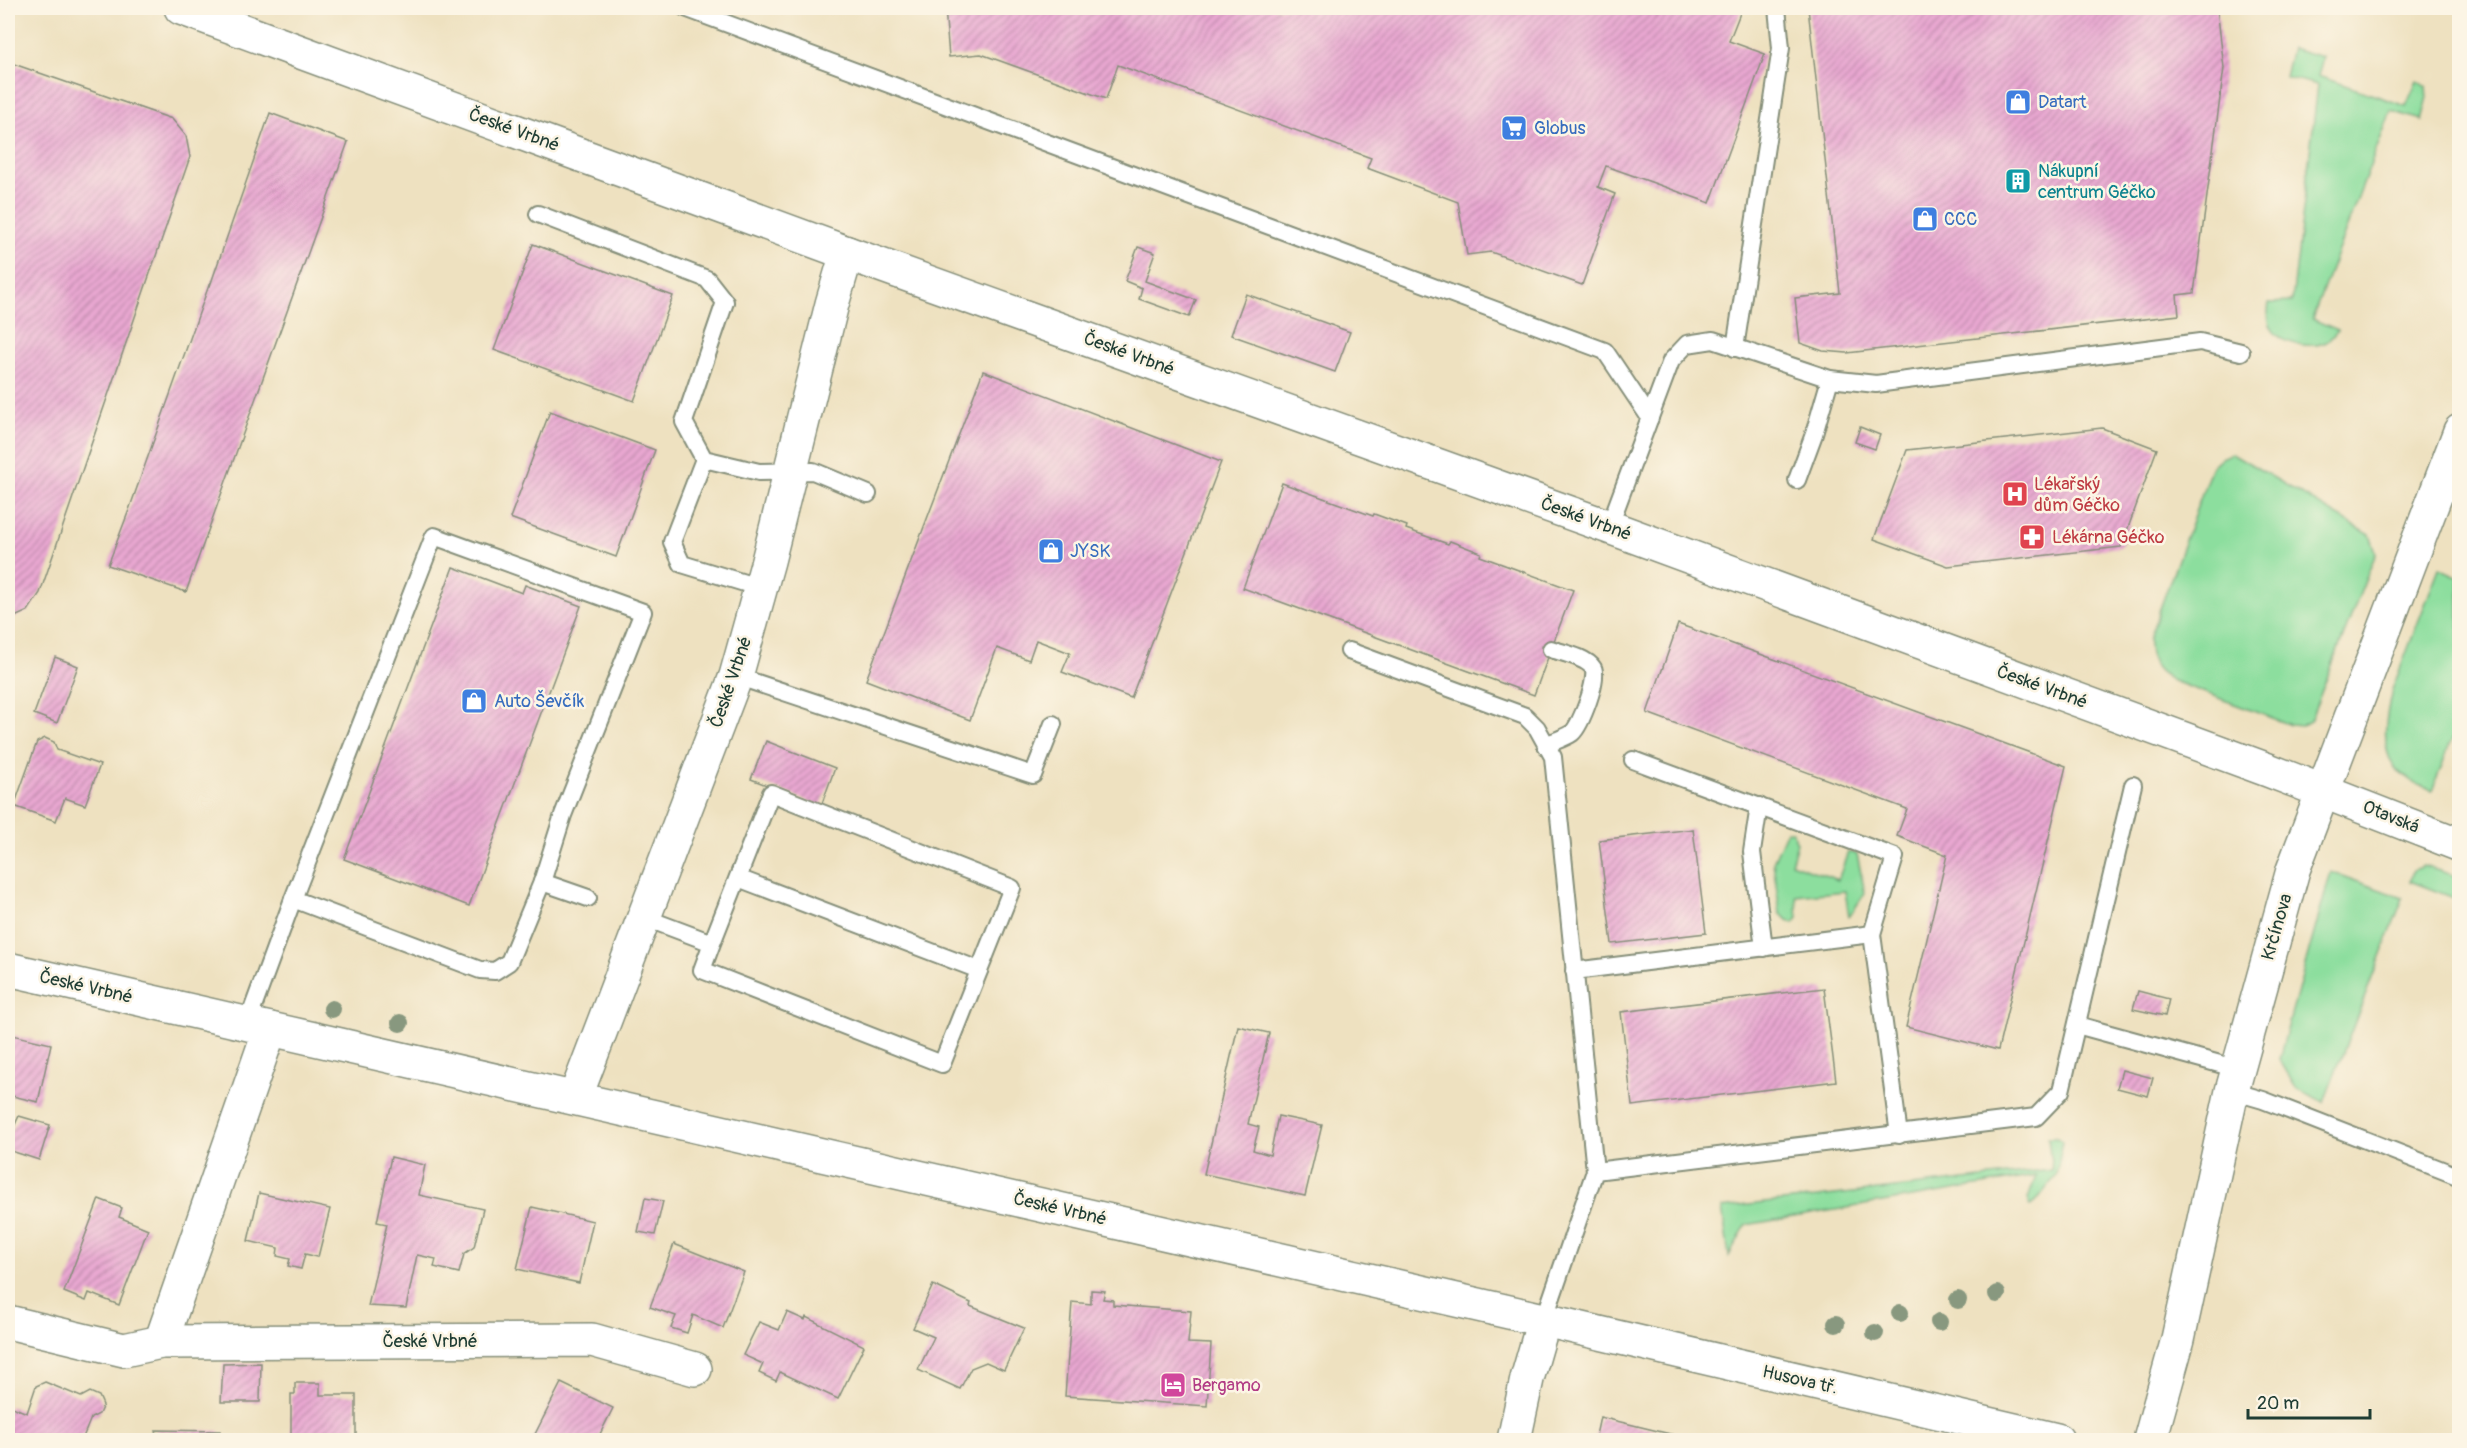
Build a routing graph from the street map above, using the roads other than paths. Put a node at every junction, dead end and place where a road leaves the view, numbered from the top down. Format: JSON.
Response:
{"nodes":[{"id":1,"x":181,"y":8,"type":"edge"},
{"id":2,"x":685,"y":8,"type":"edge"},
{"id":3,"x":1777,"y":8,"type":"edge"},
{"id":4,"x":538,"y":214,"type":"dead end"},
{"id":5,"x":847,"y":253,"type":"junction"},
{"id":6,"x":1735,"y":348,"type":"junction"},
{"id":7,"x":2241,"y":352,"type":"dead end"},
{"id":8,"x":1830,"y":379,"type":"junction"},
{"id":9,"x":1650,"y":418,"type":"junction"},
{"id":10,"x":2460,"y":431,"type":"edge"},
{"id":11,"x":704,"y":459,"type":"junction"},
{"id":12,"x":792,"y":472,"type":"junction"},
{"id":13,"x":1797,"y":480,"type":"dead end"},
{"id":14,"x":868,"y":494,"type":"dead end"},
{"id":15,"x":1609,"y":527,"type":"junction"},
{"id":16,"x":761,"y":588,"type":"junction"},
{"id":17,"x":1551,"y":649,"type":"dead end"},
{"id":18,"x":1349,"y":651,"type":"dead end"},
{"id":19,"x":736,"y":676,"type":"junction"},
{"id":20,"x":1053,"y":724,"type":"dead end"},
{"id":21,"x":1546,"y":745,"type":"junction"},
{"id":22,"x":1633,"y":760,"type":"dead end"},
{"id":23,"x":2133,"y":785,"type":"dead end"},
{"id":24,"x":2322,"y":790,"type":"junction"},
{"id":25,"x":1759,"y":806,"type":"junction"},
{"id":26,"x":2460,"y":845,"type":"edge"},
{"id":27,"x":738,"y":878,"type":"junction"},
{"id":28,"x":542,"y":882,"type":"junction"},
{"id":29,"x":588,"y":898,"type":"dead end"},
{"id":30,"x":293,"y":899,"type":"junction"},
{"id":31,"x":643,"y":917,"type":"junction"},
{"id":32,"x":1872,"y":934,"type":"junction"},
{"id":33,"x":712,"y":944,"type":"junction"},
{"id":34,"x":1764,"y":948,"type":"junction"},
{"id":35,"x":8,"y":969,"type":"edge"},
{"id":36,"x":979,"y":970,"type":"junction"},
{"id":37,"x":1574,"y":971,"type":"junction"},
{"id":38,"x":2077,"y":1025,"type":"junction"},
{"id":39,"x":258,"y":1026,"type":"junction"},
{"id":40,"x":2235,"y":1080,"type":"junction"},
{"id":41,"x":575,"y":1098,"type":"junction"},
{"id":42,"x":1899,"y":1134,"type":"junction"},
{"id":43,"x":1595,"y":1172,"type":"junction"},
{"id":44,"x":2460,"y":1177,"type":"edge"},
{"id":45,"x":1544,"y":1320,"type":"junction"},
{"id":46,"x":8,"y":1322,"type":"edge"},
{"id":47,"x":161,"y":1342,"type":"junction"},
{"id":48,"x":695,"y":1370,"type":"dead end"},
{"id":49,"x":1514,"y":1440,"type":"edge"},
{"id":50,"x":2057,"y":1440,"type":"edge"},
{"id":51,"x":2150,"y":1440,"type":"edge"}],
"edges":[{"from":1,"to":5,"type":"street","name":"České Vrbné"},
{"from":2,"to":9,"type":"lane"},
{"from":3,"to":6,"type":"lane"},
{"from":4,"to":11,"type":"lane"},
{"from":5,"to":12,"type":"street","name":"České Vrbné"},
{"from":5,"to":15,"type":"street","name":"České Vrbné"},
{"from":6,"to":8,"type":"lane"},
{"from":6,"to":9,"type":"lane"},
{"from":7,"to":8,"type":"lane"},
{"from":8,"to":13,"type":"lane"},
{"from":9,"to":15,"type":"lane"},
{"from":10,"to":24,"type":"street","name":"Krčínova"},
{"from":11,"to":12,"type":"lane"},
{"from":11,"to":16,"type":"lane"},
{"from":12,"to":14,"type":"lane"},
{"from":12,"to":16,"type":"street","name":"České Vrbné"},
{"from":15,"to":24,"type":"street","name":"České Vrbné"},
{"from":16,"to":19,"type":"street","name":"České Vrbné"},
{"from":17,"to":21,"type":"lane"},
{"from":18,"to":21,"type":"lane"},
{"from":19,"to":20,"type":"lane"},
{"from":19,"to":31,"type":"street","name":"České Vrbné"},
{"from":21,"to":37,"type":"lane"},
{"from":22,"to":25,"type":"lane"},
{"from":23,"to":38,"type":"lane"},
{"from":24,"to":26,"type":"street","name":"Otavská"},
{"from":24,"to":40,"type":"street","name":"Krčínova"},
{"from":25,"to":32,"type":"lane"},
{"from":25,"to":34,"type":"lane"},
{"from":27,"to":33,"type":"lane"},
{"from":27,"to":36,"type":"lane"},
{"from":27,"to":36,"type":"lane"},
{"from":28,"to":29,"type":"lane"},
{"from":28,"to":30,"type":"lane"},
{"from":28,"to":30,"type":"lane"},
{"from":30,"to":39,"type":"lane"},
{"from":31,"to":33,"type":"lane"},
{"from":31,"to":41,"type":"street","name":"České Vrbné"},
{"from":32,"to":34,"type":"lane"},
{"from":32,"to":42,"type":"lane"},
{"from":33,"to":36,"type":"lane"},
{"from":34,"to":37,"type":"lane"},
{"from":35,"to":39,"type":"street","name":"České Vrbné"},
{"from":37,"to":43,"type":"lane"},
{"from":38,"to":40,"type":"lane"},
{"from":38,"to":42,"type":"lane"},
{"from":39,"to":41,"type":"street","name":"České Vrbné"},
{"from":39,"to":47,"type":"street"},
{"from":40,"to":44,"type":"lane"},
{"from":40,"to":51,"type":"street","name":"Krčínova"},
{"from":41,"to":45,"type":"street","name":"České Vrbné"},
{"from":42,"to":43,"type":"lane"},
{"from":43,"to":45,"type":"lane"},
{"from":45,"to":49,"type":"street"},
{"from":45,"to":50,"type":"street","name":"Husova tř."},
{"from":46,"to":47,"type":"street","name":"České Vrbné"},
{"from":47,"to":48,"type":"street","name":"České Vrbné"}]}
